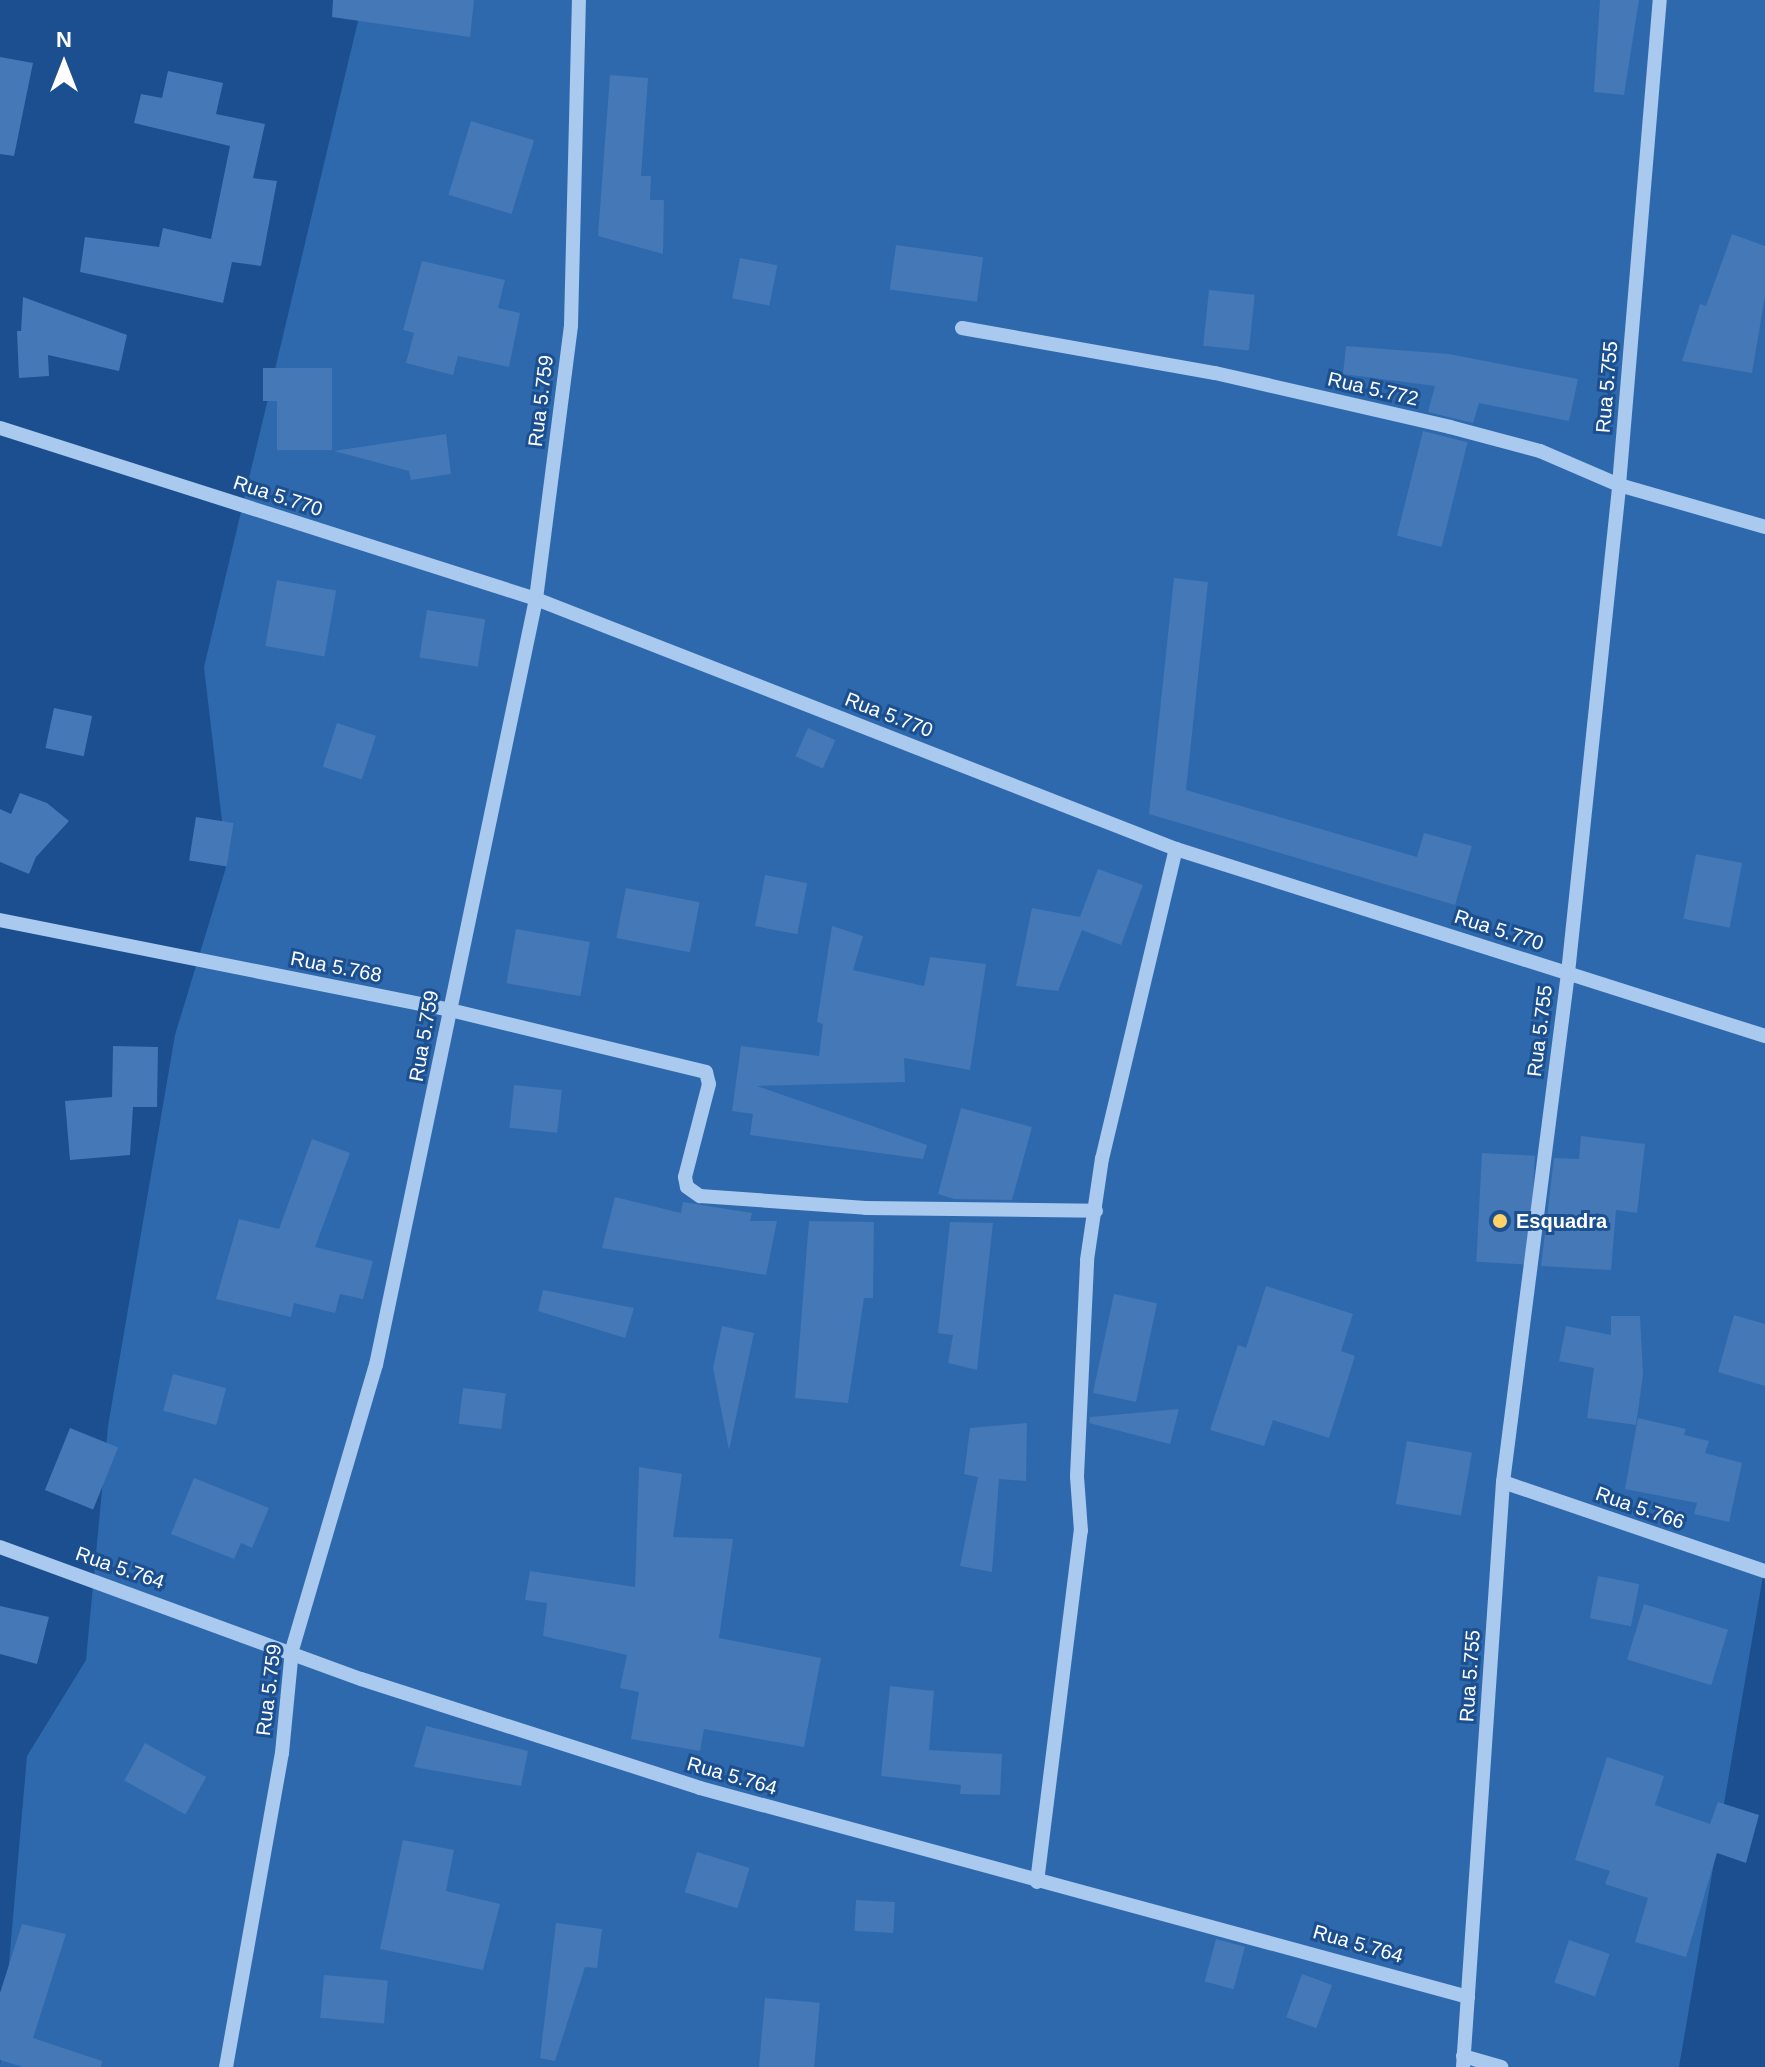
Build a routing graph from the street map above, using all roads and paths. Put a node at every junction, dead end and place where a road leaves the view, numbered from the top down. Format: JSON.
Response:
{"nodes":[{"id":1,"x":579,"y":0,"type":"edge"},
{"id":2,"x":1660,"y":0,"type":"edge"},
{"id":3,"x":962,"y":328,"type":"dead end"},
{"id":4,"x":0,"y":428,"type":"edge"},
{"id":5,"x":1619,"y":485,"type":"junction"},
{"id":6,"x":1765,"y":527,"type":"edge"},
{"id":7,"x":536,"y":599,"type":"junction"},
{"id":8,"x":1176,"y":849,"type":"junction"},
{"id":9,"x":0,"y":920,"type":"edge"},
{"id":10,"x":1568,"y":973,"type":"junction"},
{"id":11,"x":450,"y":1010,"type":"junction"},
{"id":12,"x":1765,"y":1036,"type":"edge"},
{"id":13,"x":1096,"y":1211,"type":"junction"},
{"id":14,"x":1503,"y":1482,"type":"junction"},
{"id":15,"x":0,"y":1547,"type":"edge"},
{"id":16,"x":1765,"y":1571,"type":"edge"},
{"id":17,"x":292,"y":1650,"type":"junction"},
{"id":18,"x":1037,"y":1882,"type":"junction"},
{"id":19,"x":1468,"y":1997,"type":"junction"},
{"id":20,"x":1463,"y":2062,"type":"edge"},
{"id":21,"x":226,"y":2067,"type":"edge"},
{"id":22,"x":1501,"y":2067,"type":"edge"}],
"edges":[{"from":1,"to":7,"type":"street","name":"Rua 5.759"},
{"from":2,"to":5,"type":"street","name":"Rua 5.755"},
{"from":3,"to":5,"type":"street","name":"Rua 5.772"},
{"from":4,"to":7,"type":"street","name":"Rua 5.770"},
{"from":5,"to":6,"type":"street","name":"Rua 5.772"},
{"from":5,"to":10,"type":"street","name":"Rua 5.755"},
{"from":7,"to":8,"type":"street","name":"Rua 5.770"},
{"from":7,"to":11,"type":"street","name":"Rua 5.759"},
{"from":8,"to":10,"type":"street","name":"Rua 5.770"},
{"from":8,"to":13,"type":"street"},
{"from":9,"to":11,"type":"street","name":"Rua 5.768"},
{"from":10,"to":12,"type":"street","name":"Rua 5.770"},
{"from":10,"to":14,"type":"street","name":"Rua 5.755"},
{"from":11,"to":13,"type":"street","name":"Rua 5.768"},
{"from":11,"to":17,"type":"street","name":"Rua 5.759"},
{"from":13,"to":18,"type":"street"},
{"from":14,"to":16,"type":"street","name":"Rua 5.766"},
{"from":14,"to":19,"type":"street","name":"Rua 5.755"},
{"from":15,"to":17,"type":"street","name":"Rua 5.764"},
{"from":17,"to":18,"type":"street","name":"Rua 5.764"},
{"from":17,"to":21,"type":"street","name":"Rua 5.759"},
{"from":18,"to":19,"type":"street","name":"Rua 5.764"},
{"from":19,"to":20,"type":"street","name":"Rua 5.755"},
{"from":20,"to":22,"type":"street"}]}
